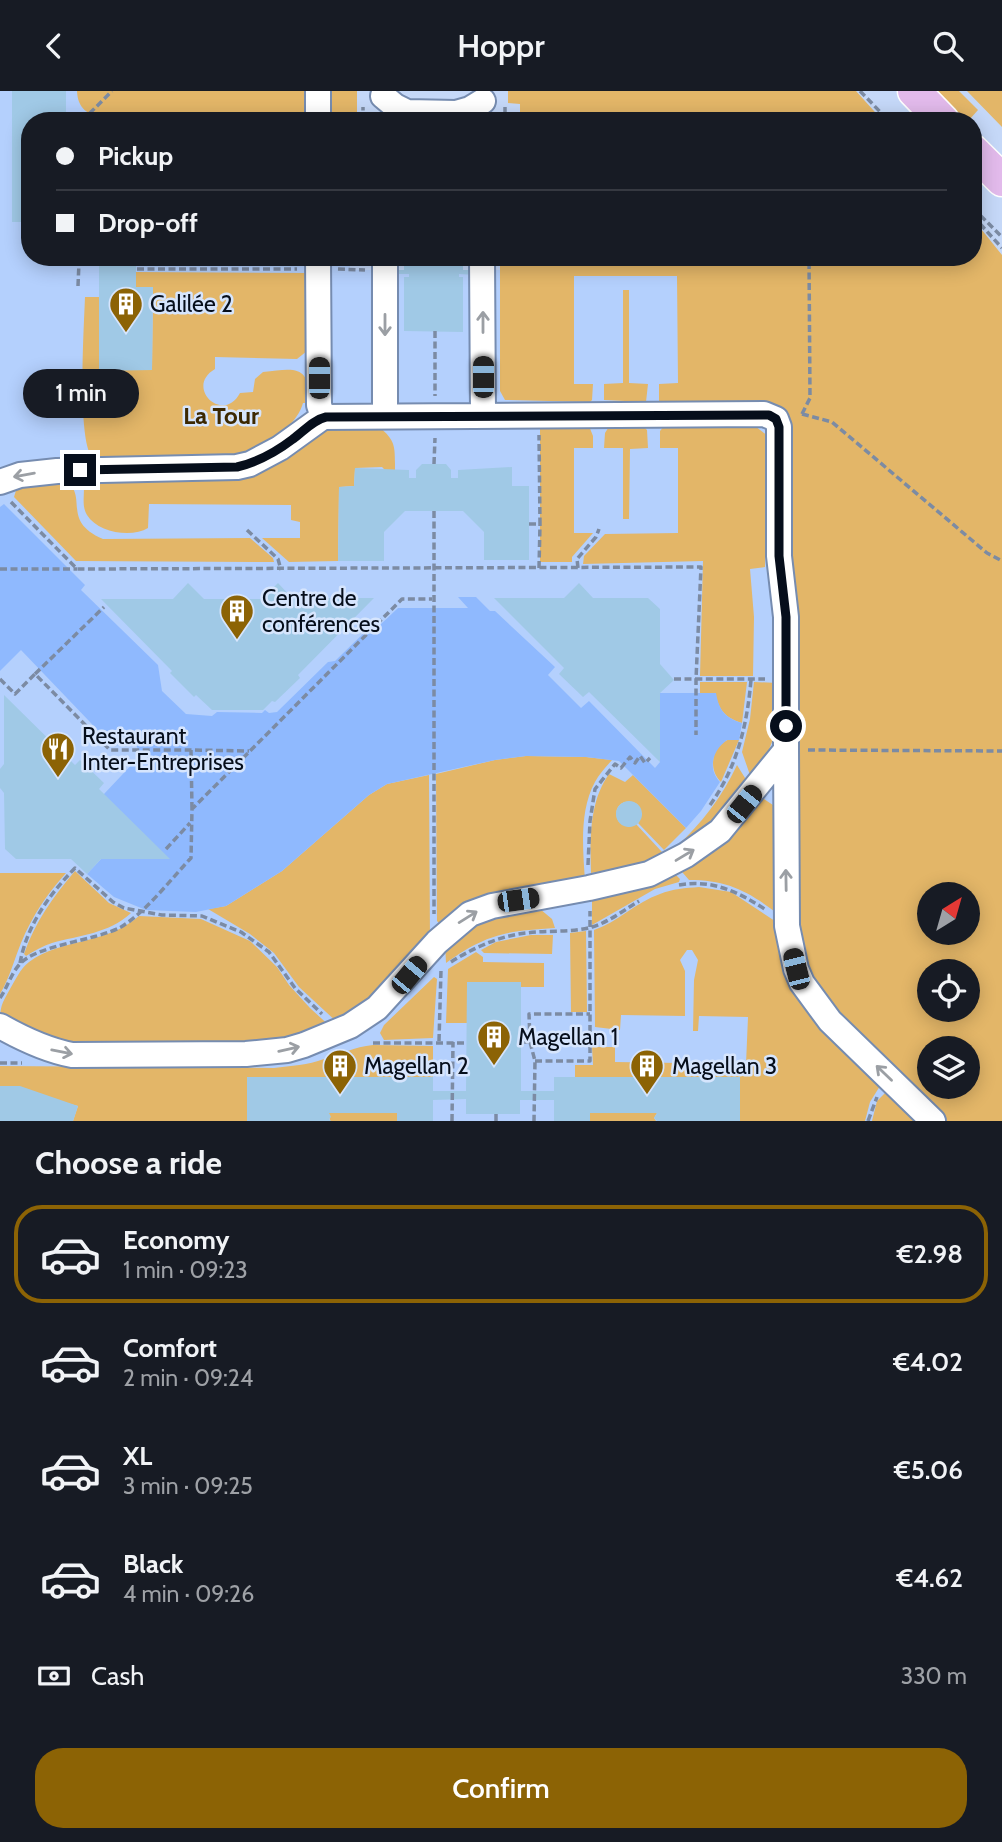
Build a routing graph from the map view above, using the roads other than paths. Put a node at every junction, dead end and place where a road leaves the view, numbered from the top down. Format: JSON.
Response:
{"nodes":[{"id":1,"x":318,"y":91,"type":"edge"},
{"id":2,"x":914,"y":91,"type":"edge"},
{"id":3,"x":383,"y":93,"type":"edge"},
{"id":4,"x":483,"y":104,"type":"edge"},
{"id":5,"x":318,"y":112,"type":"edge"},
{"id":6,"x":384,"y":112,"type":"edge"},
{"id":7,"x":407,"y":112,"type":"edge"},
{"id":8,"x":463,"y":112,"type":"edge"},
{"id":9,"x":934,"y":112,"type":"edge"},
{"id":10,"x":982,"y":160,"type":"edge"},
{"id":11,"x":1002,"y":180,"type":"edge"},
{"id":12,"x":318,"y":266,"type":"edge"},
{"id":13,"x":385,"y":266,"type":"edge"},
{"id":14,"x":482,"y":266,"type":"edge"},
{"id":15,"x":385,"y":415,"type":"junction"},
{"id":16,"x":483,"y":415,"type":"junction"},
{"id":17,"x":323,"y":417,"type":"junction"},
{"id":18,"x":1,"y":481,"type":"edge"},
{"id":19,"x":786,"y":750,"type":"junction"},
{"id":20,"x":0,"y":1026,"type":"edge"},
{"id":21,"x":933,"y":1121,"type":"edge"}],
"edges":[{"from":1,"to":5,"type":"street"},
{"from":2,"to":9,"type":"main road"},
{"from":3,"to":6,"type":"street"},
{"from":3,"to":7,"type":"street"},
{"from":4,"to":8,"type":"street"},
{"from":10,"to":11,"type":"main road"},
{"from":12,"to":17,"type":"street"},
{"from":13,"to":15,"type":"street","one_way":true},
{"from":16,"to":14,"type":"street","one_way":true},
{"from":15,"to":16,"type":"street"},
{"from":15,"to":17,"type":"street"},
{"from":16,"to":19,"type":"street"},
{"from":17,"to":18,"type":"street","one_way":true},
{"from":20,"to":19,"type":"street","one_way":true},
{"from":21,"to":19,"type":"street","one_way":true}]}
